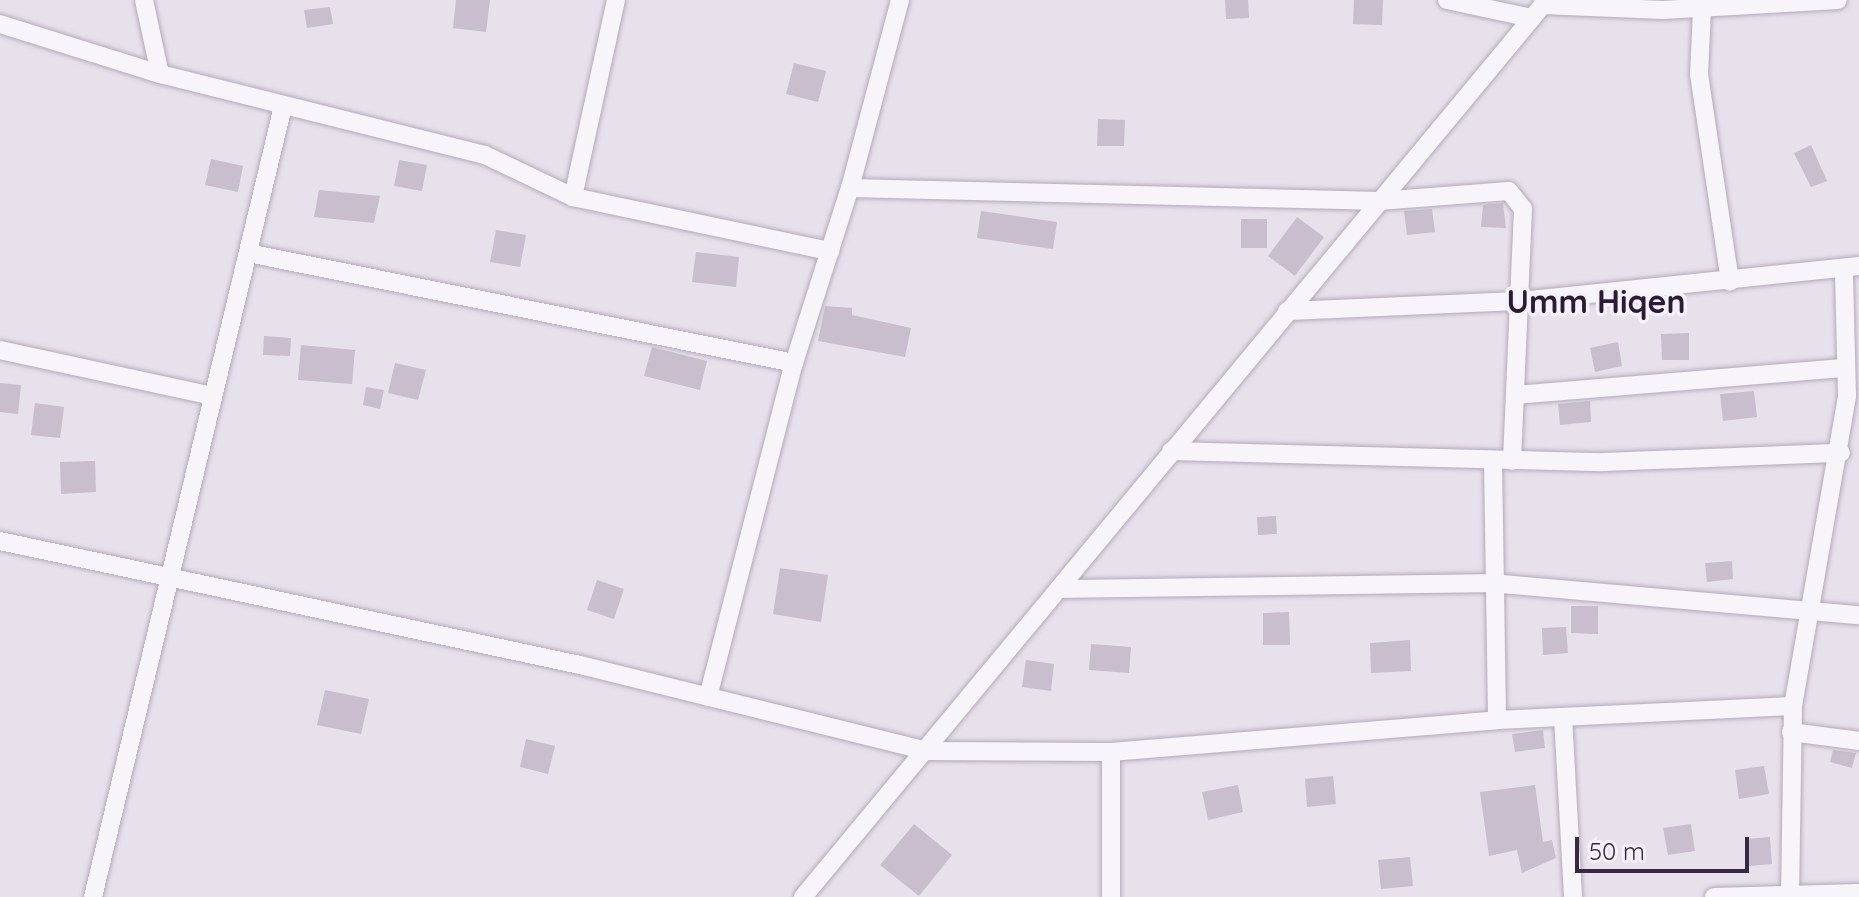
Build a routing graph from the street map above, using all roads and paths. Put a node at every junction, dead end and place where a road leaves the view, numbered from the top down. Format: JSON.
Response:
{"nodes":[{"id":1,"x":144,"y":0,"type":"edge"},
{"id":2,"x":616,"y":0,"type":"edge"},
{"id":3,"x":900,"y":0,"type":"edge"},
{"id":4,"x":1447,"y":0,"type":"edge"},
{"id":5,"x":1838,"y":0,"type":"edge"},
{"id":6,"x":1540,"y":8,"type":"edge"},
{"id":7,"x":1702,"y":9,"type":"junction"},
{"id":8,"x":0,"y":24,"type":"edge"},
{"id":9,"x":160,"y":74,"type":"junction"},
{"id":10,"x":283,"y":106,"type":"junction"},
{"id":11,"x":850,"y":188,"type":"junction"},
{"id":12,"x":573,"y":197,"type":"junction"},
{"id":13,"x":1379,"y":201,"type":"junction"},
{"id":14,"x":830,"y":251,"type":"junction"},
{"id":15,"x":248,"y":253,"type":"junction"},
{"id":16,"x":1851,"y":269,"type":"edge"},
{"id":17,"x":1730,"y":282,"type":"junction"},
{"id":18,"x":1520,"y":301,"type":"junction"},
{"id":19,"x":1287,"y":311,"type":"junction"},
{"id":20,"x":0,"y":350,"type":"edge"},
{"id":21,"x":794,"y":363,"type":"junction"},
{"id":22,"x":1846,"y":368,"type":"junction"},
{"id":23,"x":1515,"y":395,"type":"junction"},
{"id":24,"x":213,"y":396,"type":"junction"},
{"id":25,"x":1171,"y":451,"type":"junction"},
{"id":26,"x":1841,"y":453,"type":"junction"},
{"id":27,"x":1502,"y":461,"type":"junction"},
{"id":28,"x":0,"y":541,"type":"edge"},
{"id":29,"x":169,"y":574,"type":"junction"},
{"id":30,"x":1491,"y":583,"type":"junction"},
{"id":31,"x":1062,"y":589,"type":"junction"},
{"id":32,"x":1805,"y":611,"type":"junction"},
{"id":33,"x":1859,"y":615,"type":"edge"},
{"id":34,"x":708,"y":697,"type":"junction"},
{"id":35,"x":1793,"y":706,"type":"junction"},
{"id":36,"x":1563,"y":717,"type":"junction"},
{"id":37,"x":1497,"y":720,"type":"junction"},
{"id":38,"x":1791,"y":732,"type":"junction"},
{"id":39,"x":1859,"y":741,"type":"edge"},
{"id":40,"x":928,"y":751,"type":"junction"},
{"id":41,"x":1111,"y":752,"type":"junction"},
{"id":42,"x":1859,"y":893,"type":"edge"},
{"id":43,"x":1790,"y":894,"type":"edge"},
{"id":44,"x":93,"y":897,"type":"edge"},
{"id":45,"x":803,"y":897,"type":"edge"},
{"id":46,"x":1111,"y":897,"type":"edge"},
{"id":47,"x":1573,"y":897,"type":"edge"},
{"id":48,"x":1714,"y":897,"type":"edge"}],
"edges":[{"from":1,"to":9,"type":"street"},
{"from":2,"to":12,"type":"street"},
{"from":3,"to":11,"type":"street"},
{"from":4,"to":6,"type":"street"},
{"from":5,"to":7,"type":"street"},
{"from":6,"to":7,"type":"street"},
{"from":6,"to":13,"type":"street"},
{"from":7,"to":17,"type":"street"},
{"from":8,"to":9,"type":"street"},
{"from":9,"to":10,"type":"street"},
{"from":10,"to":12,"type":"street"},
{"from":10,"to":15,"type":"street"},
{"from":11,"to":13,"type":"street"},
{"from":11,"to":14,"type":"street"},
{"from":12,"to":14,"type":"street"},
{"from":13,"to":18,"type":"street"},
{"from":13,"to":19,"type":"street"},
{"from":14,"to":21,"type":"street"},
{"from":15,"to":21,"type":"street"},
{"from":15,"to":24,"type":"street"},
{"from":16,"to":17,"type":"street"},
{"from":16,"to":22,"type":"street"},
{"from":17,"to":18,"type":"street"},
{"from":18,"to":19,"type":"street"},
{"from":18,"to":23,"type":"street"},
{"from":19,"to":25,"type":"street"},
{"from":20,"to":24,"type":"street"},
{"from":21,"to":34,"type":"street"},
{"from":22,"to":23,"type":"street"},
{"from":22,"to":26,"type":"street"},
{"from":23,"to":27,"type":"street"},
{"from":24,"to":29,"type":"street"},
{"from":25,"to":27,"type":"street"},
{"from":25,"to":31,"type":"street"},
{"from":26,"to":27,"type":"street"},
{"from":26,"to":32,"type":"street"},
{"from":27,"to":30,"type":"street"},
{"from":28,"to":29,"type":"street"},
{"from":29,"to":34,"type":"street"},
{"from":29,"to":44,"type":"street"},
{"from":30,"to":31,"type":"street"},
{"from":30,"to":32,"type":"street"},
{"from":30,"to":37,"type":"street"},
{"from":31,"to":40,"type":"street"},
{"from":32,"to":33,"type":"street"},
{"from":32,"to":35,"type":"street"},
{"from":34,"to":40,"type":"street"},
{"from":35,"to":36,"type":"street"},
{"from":35,"to":38,"type":"street"},
{"from":36,"to":37,"type":"street"},
{"from":36,"to":47,"type":"street"},
{"from":37,"to":41,"type":"street"},
{"from":38,"to":39,"type":"street"},
{"from":38,"to":43,"type":"street"},
{"from":40,"to":41,"type":"street"},
{"from":40,"to":45,"type":"street"},
{"from":41,"to":46,"type":"street"},
{"from":42,"to":43,"type":"street"},
{"from":43,"to":48,"type":"street"}]}
